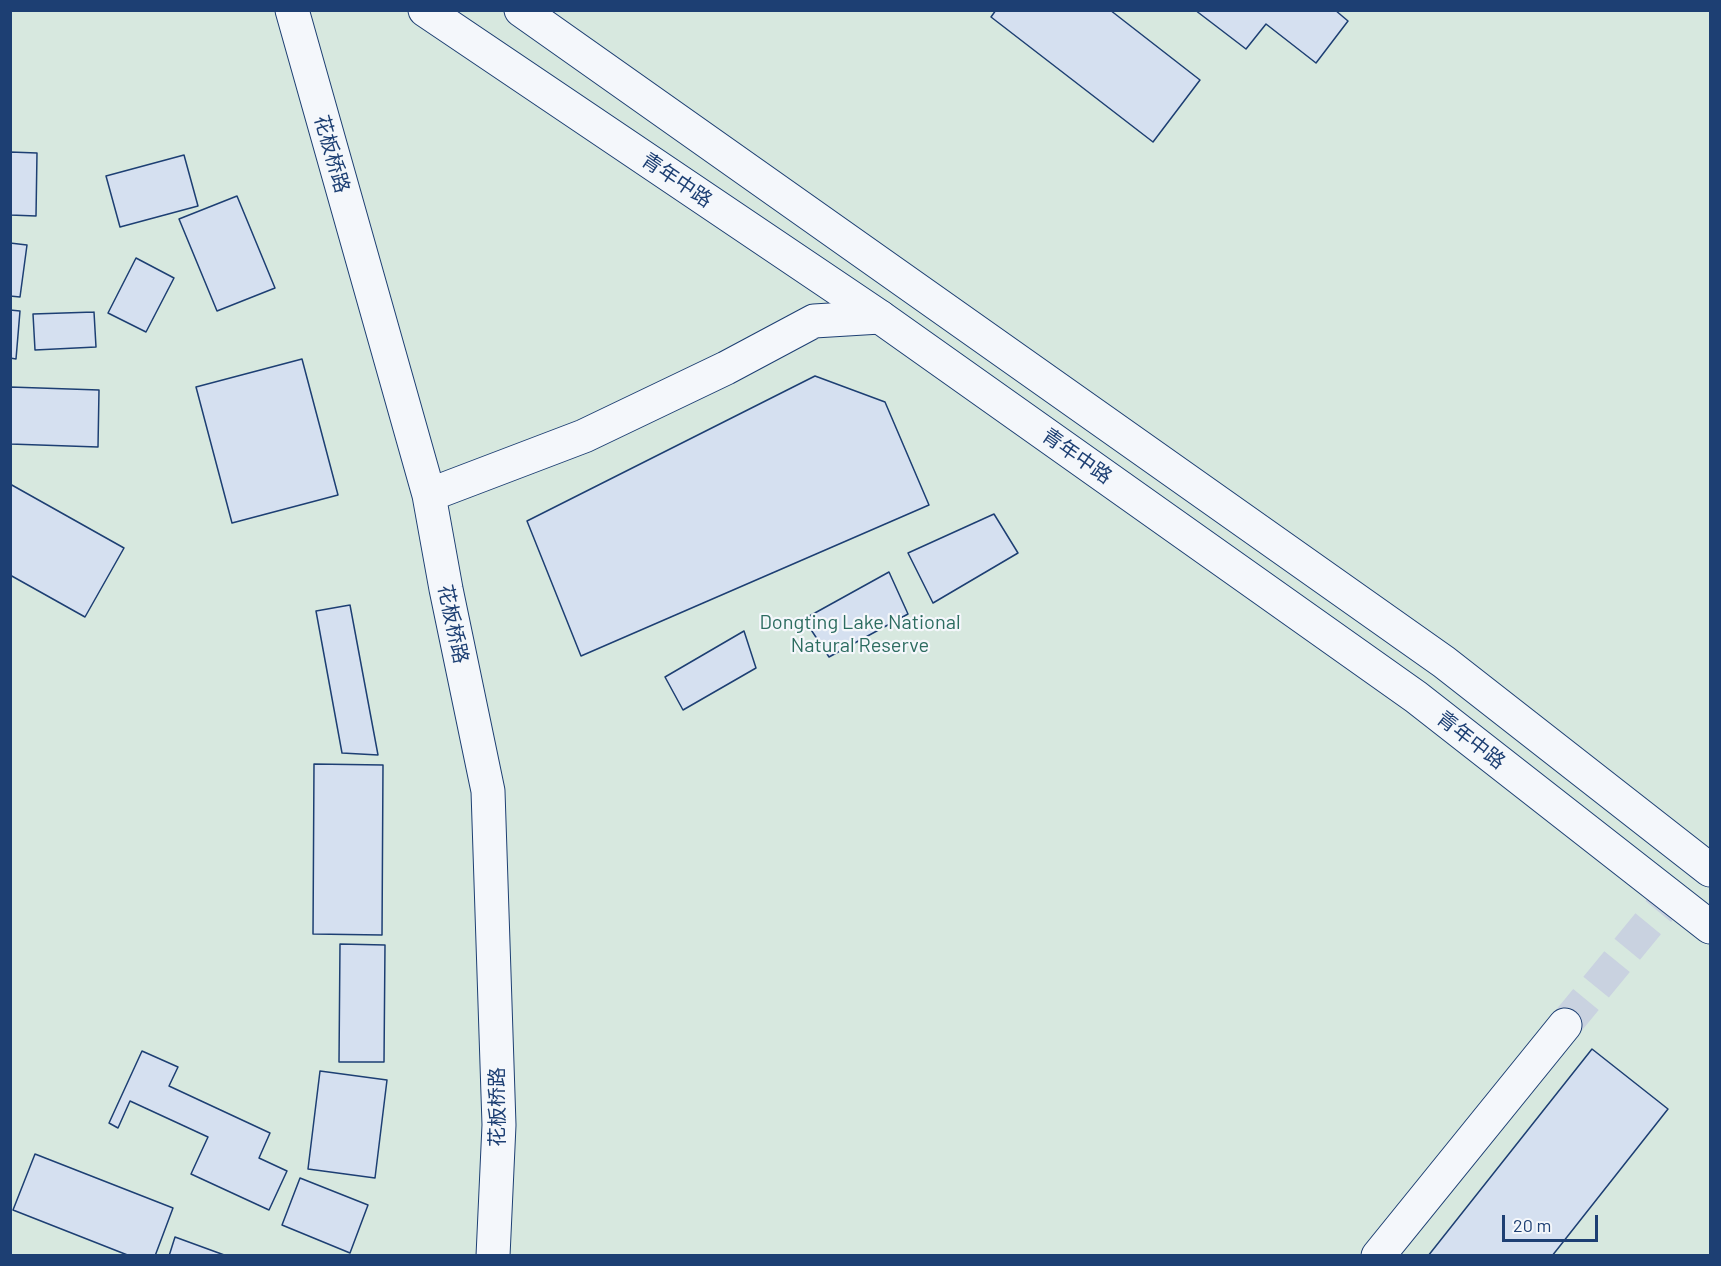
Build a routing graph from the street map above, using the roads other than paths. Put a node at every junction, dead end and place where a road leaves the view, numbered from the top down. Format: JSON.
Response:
{"nodes":[{"id":1,"x":292,"y":10,"type":"edge"},
{"id":2,"x":425,"y":10,"type":"edge"},
{"id":3,"x":521,"y":10,"type":"edge"},
{"id":4,"x":880,"y":317,"type":"junction"},
{"id":5,"x":429,"y":495,"type":"junction"},
{"id":6,"x":1710,"y":870,"type":"edge"},
{"id":7,"x":1710,"y":927,"type":"edge"},
{"id":8,"x":1565,"y":1025,"type":"tunnel mouth"},
{"id":9,"x":493,"y":1256,"type":"edge"},
{"id":10,"x":1378,"y":1256,"type":"edge"}],
"edges":[{"from":1,"to":5,"type":"main road","name":"花板桥路"},
{"from":2,"to":4,"type":"main road","name":"青年中路"},
{"from":3,"to":6,"type":"main road"},
{"from":4,"to":5,"type":"main road"},
{"from":4,"to":7,"type":"main road","name":"青年中路"},
{"from":5,"to":9,"type":"main road","name":"花板桥路"},
{"from":8,"to":10,"type":"main road"}]}
